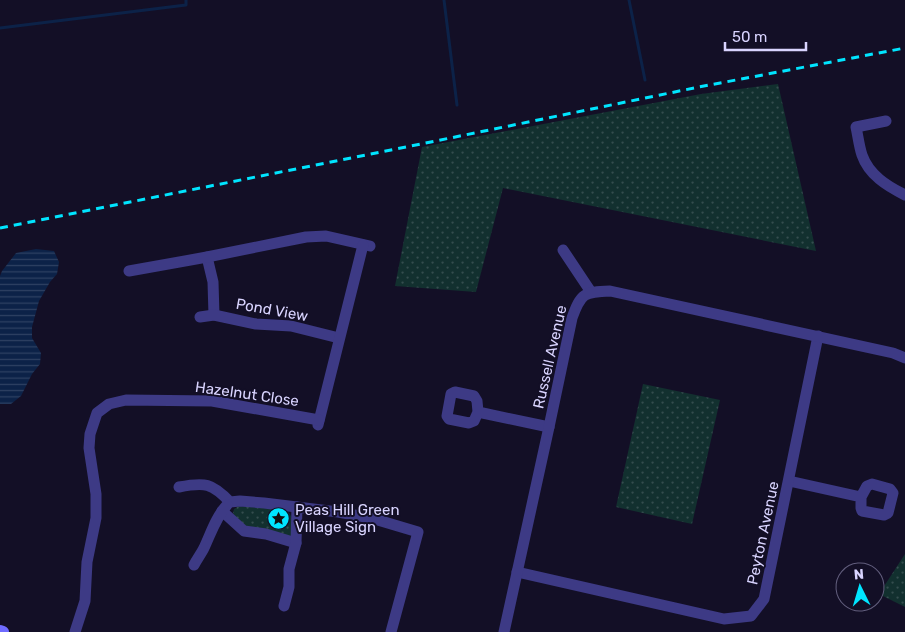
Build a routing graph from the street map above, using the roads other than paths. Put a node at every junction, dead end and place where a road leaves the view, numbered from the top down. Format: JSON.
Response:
{"nodes":[{"id":1,"x":886,"y":121,"type":"dead end"},
{"id":2,"x":905,"y":195,"type":"edge"},
{"id":3,"x":563,"y":250,"type":"dead end"},
{"id":4,"x":207,"y":257,"type":"junction"},
{"id":5,"x":129,"y":272,"type":"dead end"},
{"id":6,"x":591,"y":292,"type":"junction"},
{"id":7,"x":214,"y":315,"type":"junction"},
{"id":8,"x":200,"y":317,"type":"dead end"},
{"id":9,"x":818,"y":336,"type":"junction"},
{"id":10,"x":339,"y":338,"type":"junction"},
{"id":11,"x":905,"y":358,"type":"edge"},
{"id":12,"x":478,"y":412,"type":"dead end"},
{"id":13,"x":549,"y":427,"type":"junction"},
{"id":14,"x":789,"y":481,"type":"junction"},
{"id":15,"x":179,"y":487,"type":"dead end"},
{"id":16,"x":861,"y":496,"type":"dead end"},
{"id":17,"x":226,"y":506,"type":"junction"},
{"id":18,"x":297,"y":507,"type":"junction"},
{"id":19,"x":296,"y":543,"type":"junction"},
{"id":20,"x":194,"y":565,"type":"dead end"},
{"id":21,"x":517,"y":572,"type":"junction"},
{"id":22,"x":284,"y":606,"type":"dead end"},
{"id":23,"x":75,"y":632,"type":"edge"},
{"id":24,"x":391,"y":632,"type":"edge"},
{"id":25,"x":504,"y":632,"type":"edge"}],
"edges":[{"from":1,"to":2,"type":"street"},
{"from":3,"to":6,"type":"street"},
{"from":4,"to":5,"type":"street"},
{"from":4,"to":7,"type":"street"},
{"from":4,"to":10,"type":"street"},
{"from":6,"to":9,"type":"street"},
{"from":6,"to":13,"type":"street","name":"Russell Avenue"},
{"from":7,"to":8,"type":"street","name":"Pond View"},
{"from":7,"to":10,"type":"street","name":"Pond View"},
{"from":9,"to":11,"type":"street"},
{"from":9,"to":14,"type":"street","name":"Peyton Avenue"},
{"from":10,"to":23,"type":"street","name":"Hazelnut Close"},
{"from":12,"to":13,"type":"street"},
{"from":13,"to":21,"type":"street","name":"Russell Avenue"},
{"from":14,"to":16,"type":"street"},
{"from":14,"to":21,"type":"street","name":"Peyton Avenue"},
{"from":15,"to":17,"type":"street"},
{"from":17,"to":18,"type":"street"},
{"from":17,"to":19,"type":"street"},
{"from":17,"to":20,"type":"street"},
{"from":18,"to":19,"type":"street"},
{"from":18,"to":24,"type":"street"},
{"from":19,"to":22,"type":"street"},
{"from":21,"to":25,"type":"street","name":"Russell Avenue"}]}
